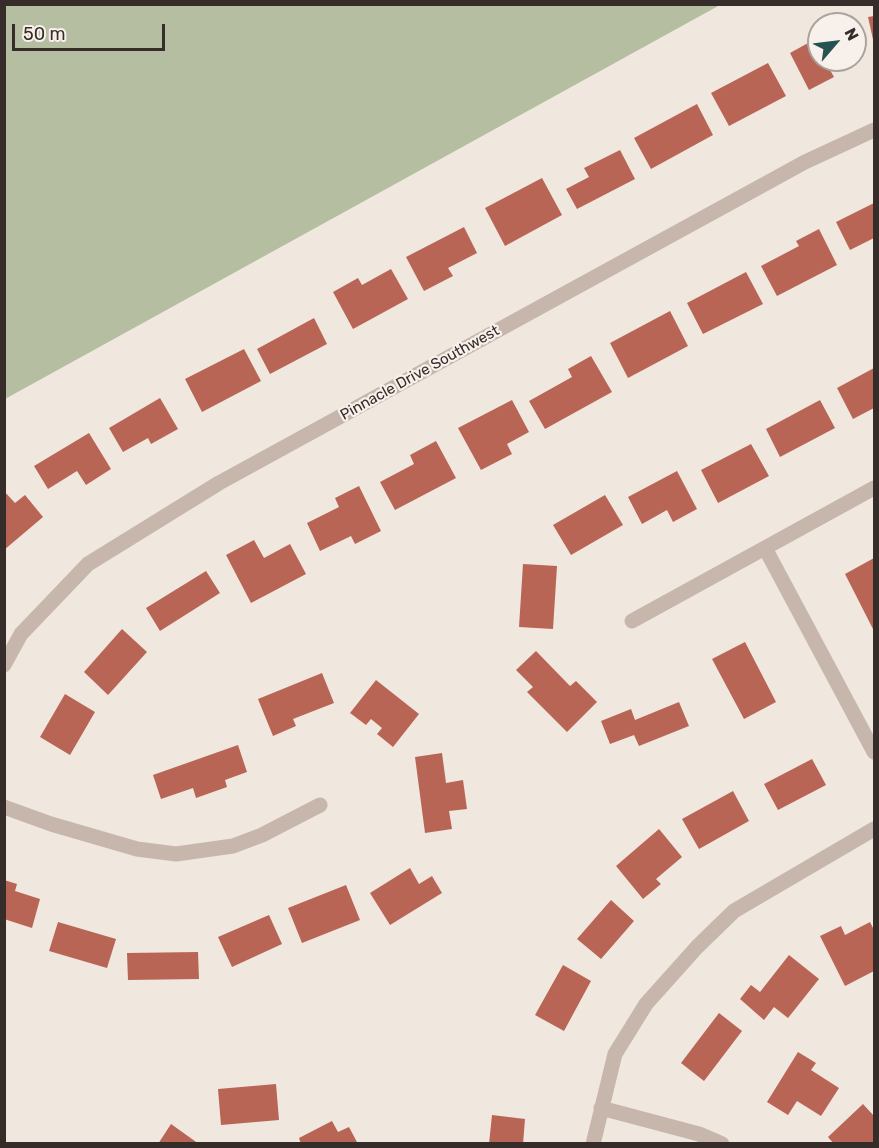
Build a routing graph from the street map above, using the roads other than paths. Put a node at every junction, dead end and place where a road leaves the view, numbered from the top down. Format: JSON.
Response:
{"nodes":[{"id":1,"x":874,"y":130,"type":"edge"},
{"id":2,"x":874,"y":488,"type":"edge"},
{"id":3,"x":765,"y":548,"type":"junction"},
{"id":4,"x":633,"y":621,"type":"dead end"},
{"id":5,"x":4,"y":665,"type":"edge"},
{"id":6,"x":874,"y":752,"type":"edge"},
{"id":7,"x":320,"y":805,"type":"dead end"},
{"id":8,"x":4,"y":807,"type":"edge"},
{"id":9,"x":874,"y":829,"type":"edge"},
{"id":10,"x":601,"y":1108,"type":"junction"},
{"id":11,"x":593,"y":1143,"type":"edge"},
{"id":12,"x":722,"y":1143,"type":"edge"}],
"edges":[{"from":1,"to":5,"type":"street","name":"Pinnacle Drive Southwest"},
{"from":2,"to":3,"type":"street"},
{"from":3,"to":4,"type":"street"},
{"from":3,"to":6,"type":"street"},
{"from":7,"to":8,"type":"street"},
{"from":9,"to":10,"type":"street"},
{"from":10,"to":11,"type":"street"},
{"from":10,"to":12,"type":"street"}]}
